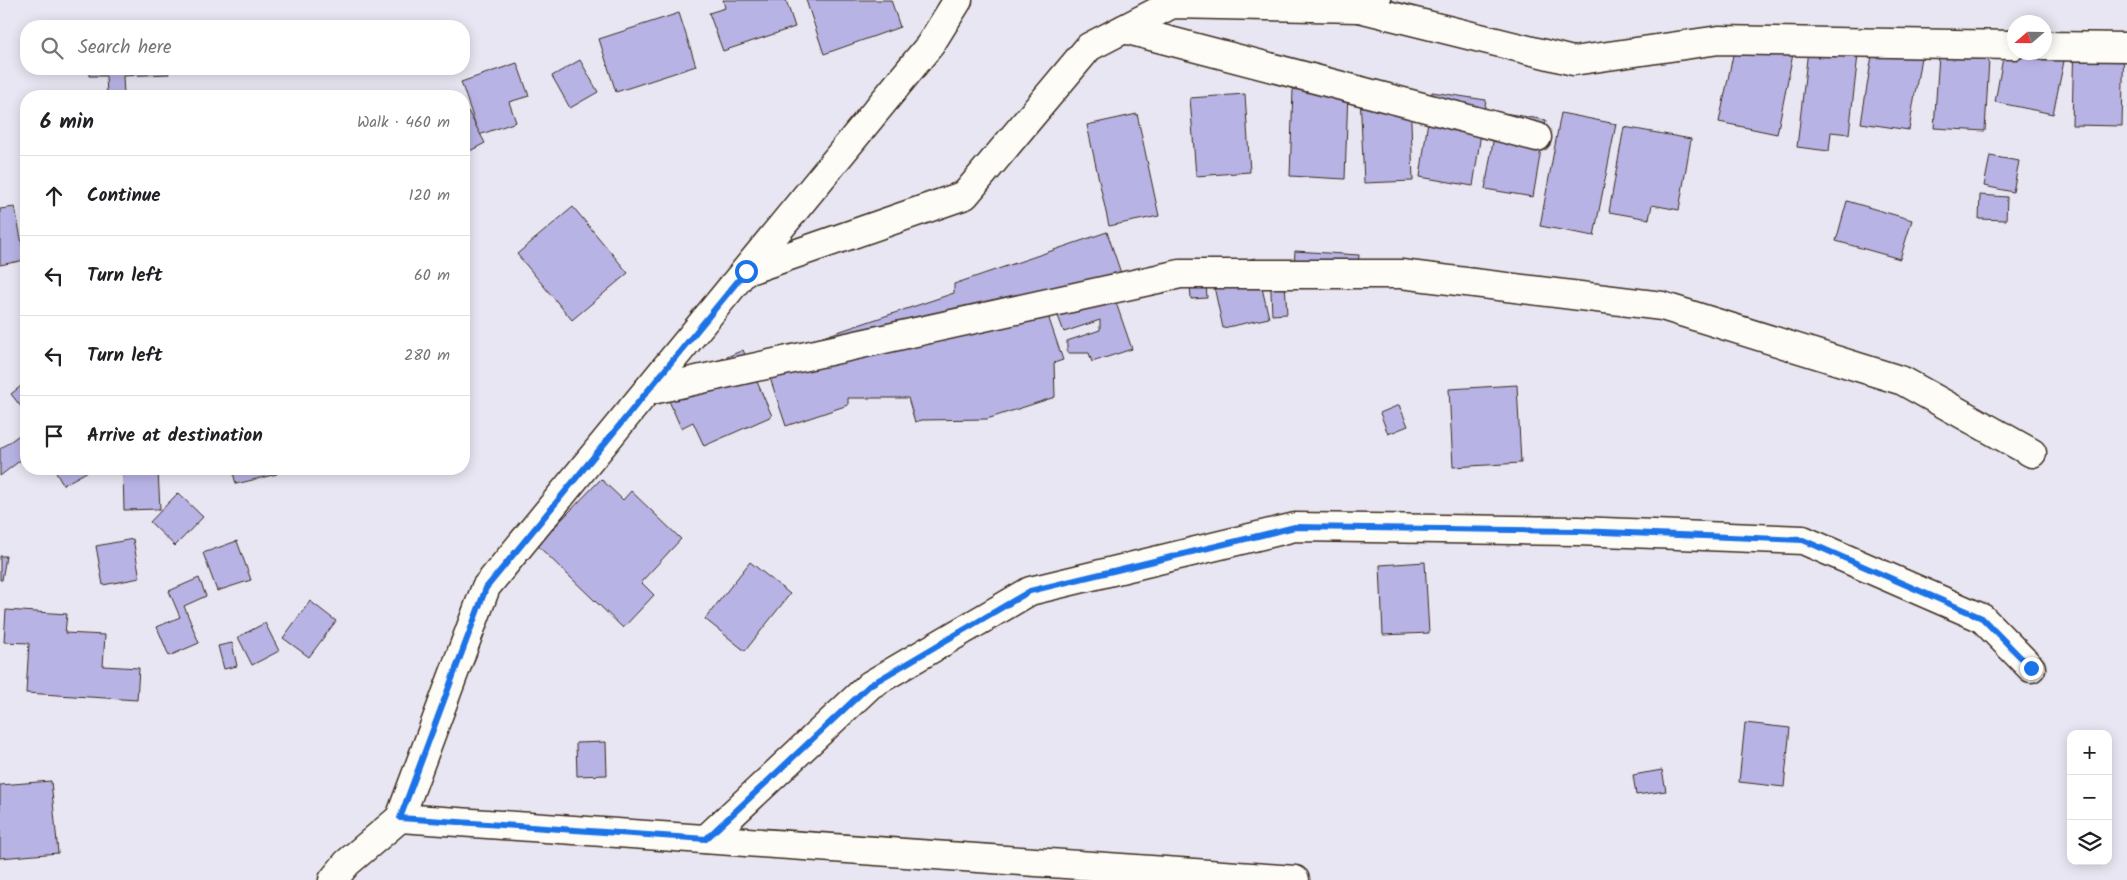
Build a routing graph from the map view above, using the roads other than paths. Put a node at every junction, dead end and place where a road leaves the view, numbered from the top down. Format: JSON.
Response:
{"nodes":[{"id":1,"x":958,"y":0,"type":"edge"},
{"id":2,"x":1368,"y":4,"type":"edge"},
{"id":3,"x":1124,"y":29,"type":"junction"},
{"id":4,"x":2007,"y":45,"type":"edge"},
{"id":5,"x":2052,"y":46,"type":"edge"},
{"id":6,"x":2127,"y":47,"type":"edge"},
{"id":7,"x":1537,"y":137,"type":"dead end"},
{"id":8,"x":746,"y":271,"type":"junction"},
{"id":9,"x":647,"y":391,"type":"junction"},
{"id":10,"x":2032,"y":453,"type":"dead end"},
{"id":11,"x":2031,"y":668,"type":"dead end"},
{"id":12,"x":400,"y":818,"type":"junction"},
{"id":13,"x":706,"y":839,"type":"junction"},
{"id":14,"x":333,"y":880,"type":"edge"},
{"id":15,"x":1295,"y":880,"type":"edge"}],
"edges":[{"from":1,"to":8,"type":"street"},
{"from":2,"to":3,"type":"street"},
{"from":2,"to":4,"type":"street"},
{"from":3,"to":7,"type":"street"},
{"from":3,"to":8,"type":"street"},
{"from":5,"to":6,"type":"street"},
{"from":8,"to":9,"type":"street"},
{"from":9,"to":10,"type":"street"},
{"from":9,"to":12,"type":"street"},
{"from":11,"to":13,"type":"street"},
{"from":12,"to":13,"type":"street"},
{"from":12,"to":14,"type":"street"},
{"from":13,"to":15,"type":"street"}]}
